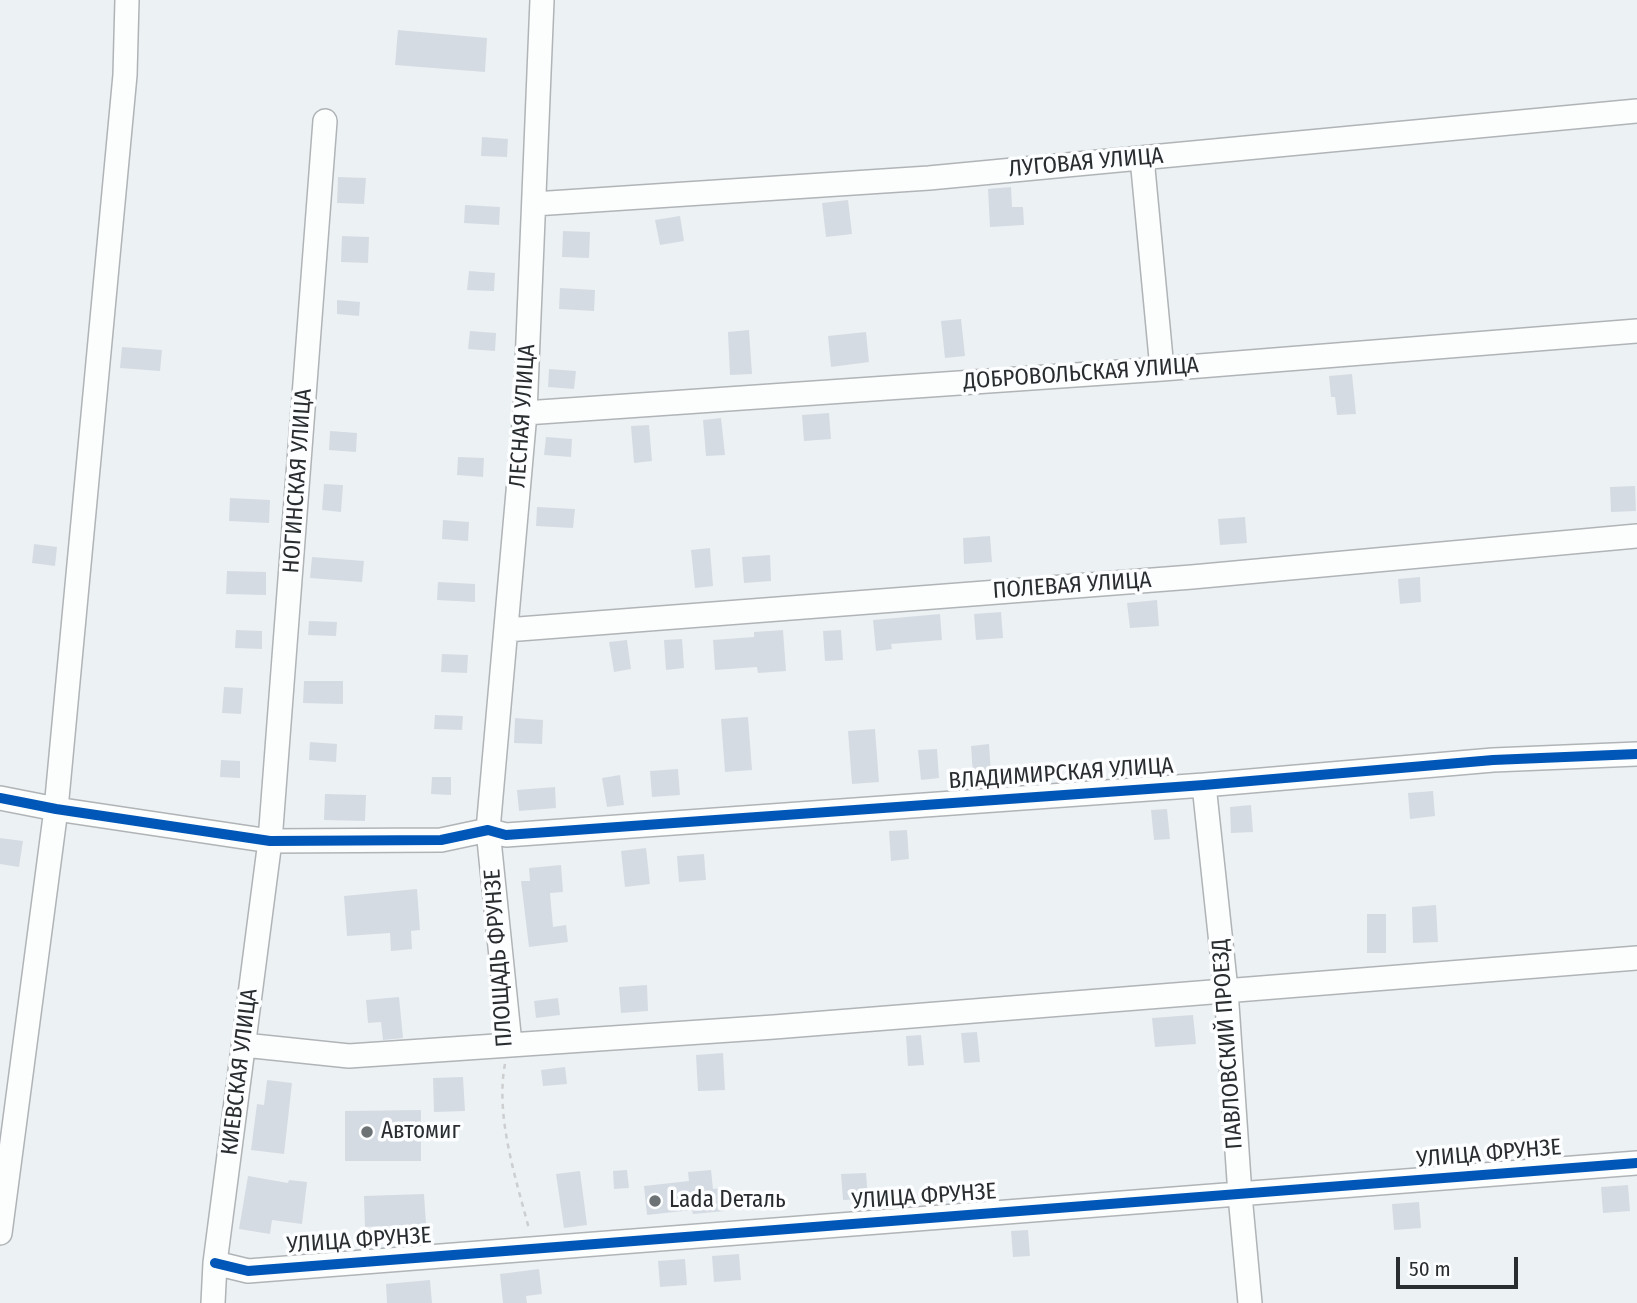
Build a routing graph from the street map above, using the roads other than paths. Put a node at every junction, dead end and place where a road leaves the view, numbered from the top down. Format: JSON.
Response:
{"nodes":[{"id":1,"x":127,"y":0,"type":"edge"},
{"id":2,"x":542,"y":0,"type":"edge"},
{"id":3,"x":1637,"y":111,"type":"edge"},
{"id":4,"x":325,"y":121,"type":"dead end"},
{"id":5,"x":1142,"y":158,"type":"junction"},
{"id":6,"x":534,"y":204,"type":"junction"},
{"id":7,"x":1637,"y":331,"type":"edge"},
{"id":8,"x":1162,"y":369,"type":"junction"},
{"id":9,"x":525,"y":413,"type":"junction"},
{"id":10,"x":1637,"y":536,"type":"edge"},
{"id":11,"x":506,"y":630,"type":"junction"},
{"id":12,"x":1637,"y":754,"type":"edge"},
{"id":13,"x":1204,"y":785,"type":"junction"},
{"id":14,"x":0,"y":798,"type":"edge"},
{"id":15,"x":56,"y":809,"type":"junction"},
{"id":16,"x":488,"y":830,"type":"junction"},
{"id":17,"x":270,"y":841,"type":"junction"},
{"id":18,"x":1637,"y":958,"type":"edge"},
{"id":19,"x":1226,"y":989,"type":"junction"},
{"id":20,"x":510,"y":1044,"type":"junction"},
{"id":21,"x":243,"y":1045,"type":"junction"},
{"id":22,"x":1637,"y":1163,"type":"edge"},
{"id":23,"x":1240,"y":1195,"type":"junction"},
{"id":24,"x":0,"y":1233,"type":"edge"},
{"id":25,"x":215,"y":1264,"type":"junction"},
{"id":26,"x":213,"y":1303,"type":"edge"},
{"id":27,"x":1250,"y":1303,"type":"edge"}],
"edges":[{"from":1,"to":15,"type":"street"},
{"from":2,"to":6,"type":"street","name":"ЛЕСНАЯ УЛИЦА"},
{"from":3,"to":5,"type":"street","name":"ЛУГОВАЯ УЛИЦА"},
{"from":4,"to":17,"type":"street","name":"НОГИНСКАЯ УЛИЦА"},
{"from":5,"to":6,"type":"street","name":"ЛУГОВАЯ УЛИЦА"},
{"from":5,"to":8,"type":"street"},
{"from":6,"to":9,"type":"street","name":"ЛЕСНАЯ УЛИЦА"},
{"from":7,"to":8,"type":"street","name":"ДОБРОВОЛЬСКАЯ УЛИЦА"},
{"from":8,"to":9,"type":"street","name":"ДОБРОВОЛЬСКАЯ УЛИЦА"},
{"from":9,"to":11,"type":"street","name":"ЛЕСНАЯ УЛИЦА"},
{"from":10,"to":11,"type":"street","name":"ПОЛЕВАЯ УЛИЦА"},
{"from":11,"to":16,"type":"street","name":"ЛЕСНАЯ УЛИЦА"},
{"from":12,"to":13,"type":"street","name":"ВЛАДИМИРСКАЯ УЛИЦА"},
{"from":13,"to":16,"type":"street","name":"ВЛАДИМИРСКАЯ УЛИЦА"},
{"from":13,"to":19,"type":"street","name":"ПАВЛОВСКИЙ ПРОЕЗД"},
{"from":14,"to":15,"type":"street","name":"ВЛАДИМИРСКАЯ УЛИЦА"},
{"from":15,"to":17,"type":"street","name":"ВЛАДИМИРСКАЯ УЛИЦА"},
{"from":15,"to":24,"type":"street"},
{"from":16,"to":17,"type":"street","name":"ВЛАДИМИРСКАЯ УЛИЦА"},
{"from":16,"to":20,"type":"street","name":"ПЛОЩАДЬ ФРУНЗЕ"},
{"from":17,"to":21,"type":"street","name":"КИЕВСКАЯ УЛИЦА"},
{"from":18,"to":19,"type":"street"},
{"from":19,"to":20,"type":"street"},
{"from":19,"to":23,"type":"street","name":"ПАВЛОВСКИЙ ПРОЕЗД"},
{"from":20,"to":21,"type":"street"},
{"from":21,"to":25,"type":"street","name":"КИЕВСКАЯ УЛИЦА"},
{"from":22,"to":23,"type":"street","name":"УЛИЦА ФРУНЗЕ"},
{"from":23,"to":25,"type":"street","name":"УЛИЦА ФРУНЗЕ"},
{"from":23,"to":27,"type":"street","name":"ПАВЛОВСКИЙ ПРОЕЗД"},
{"from":25,"to":26,"type":"street","name":"КИЕВСКАЯ УЛИЦА"}]}
